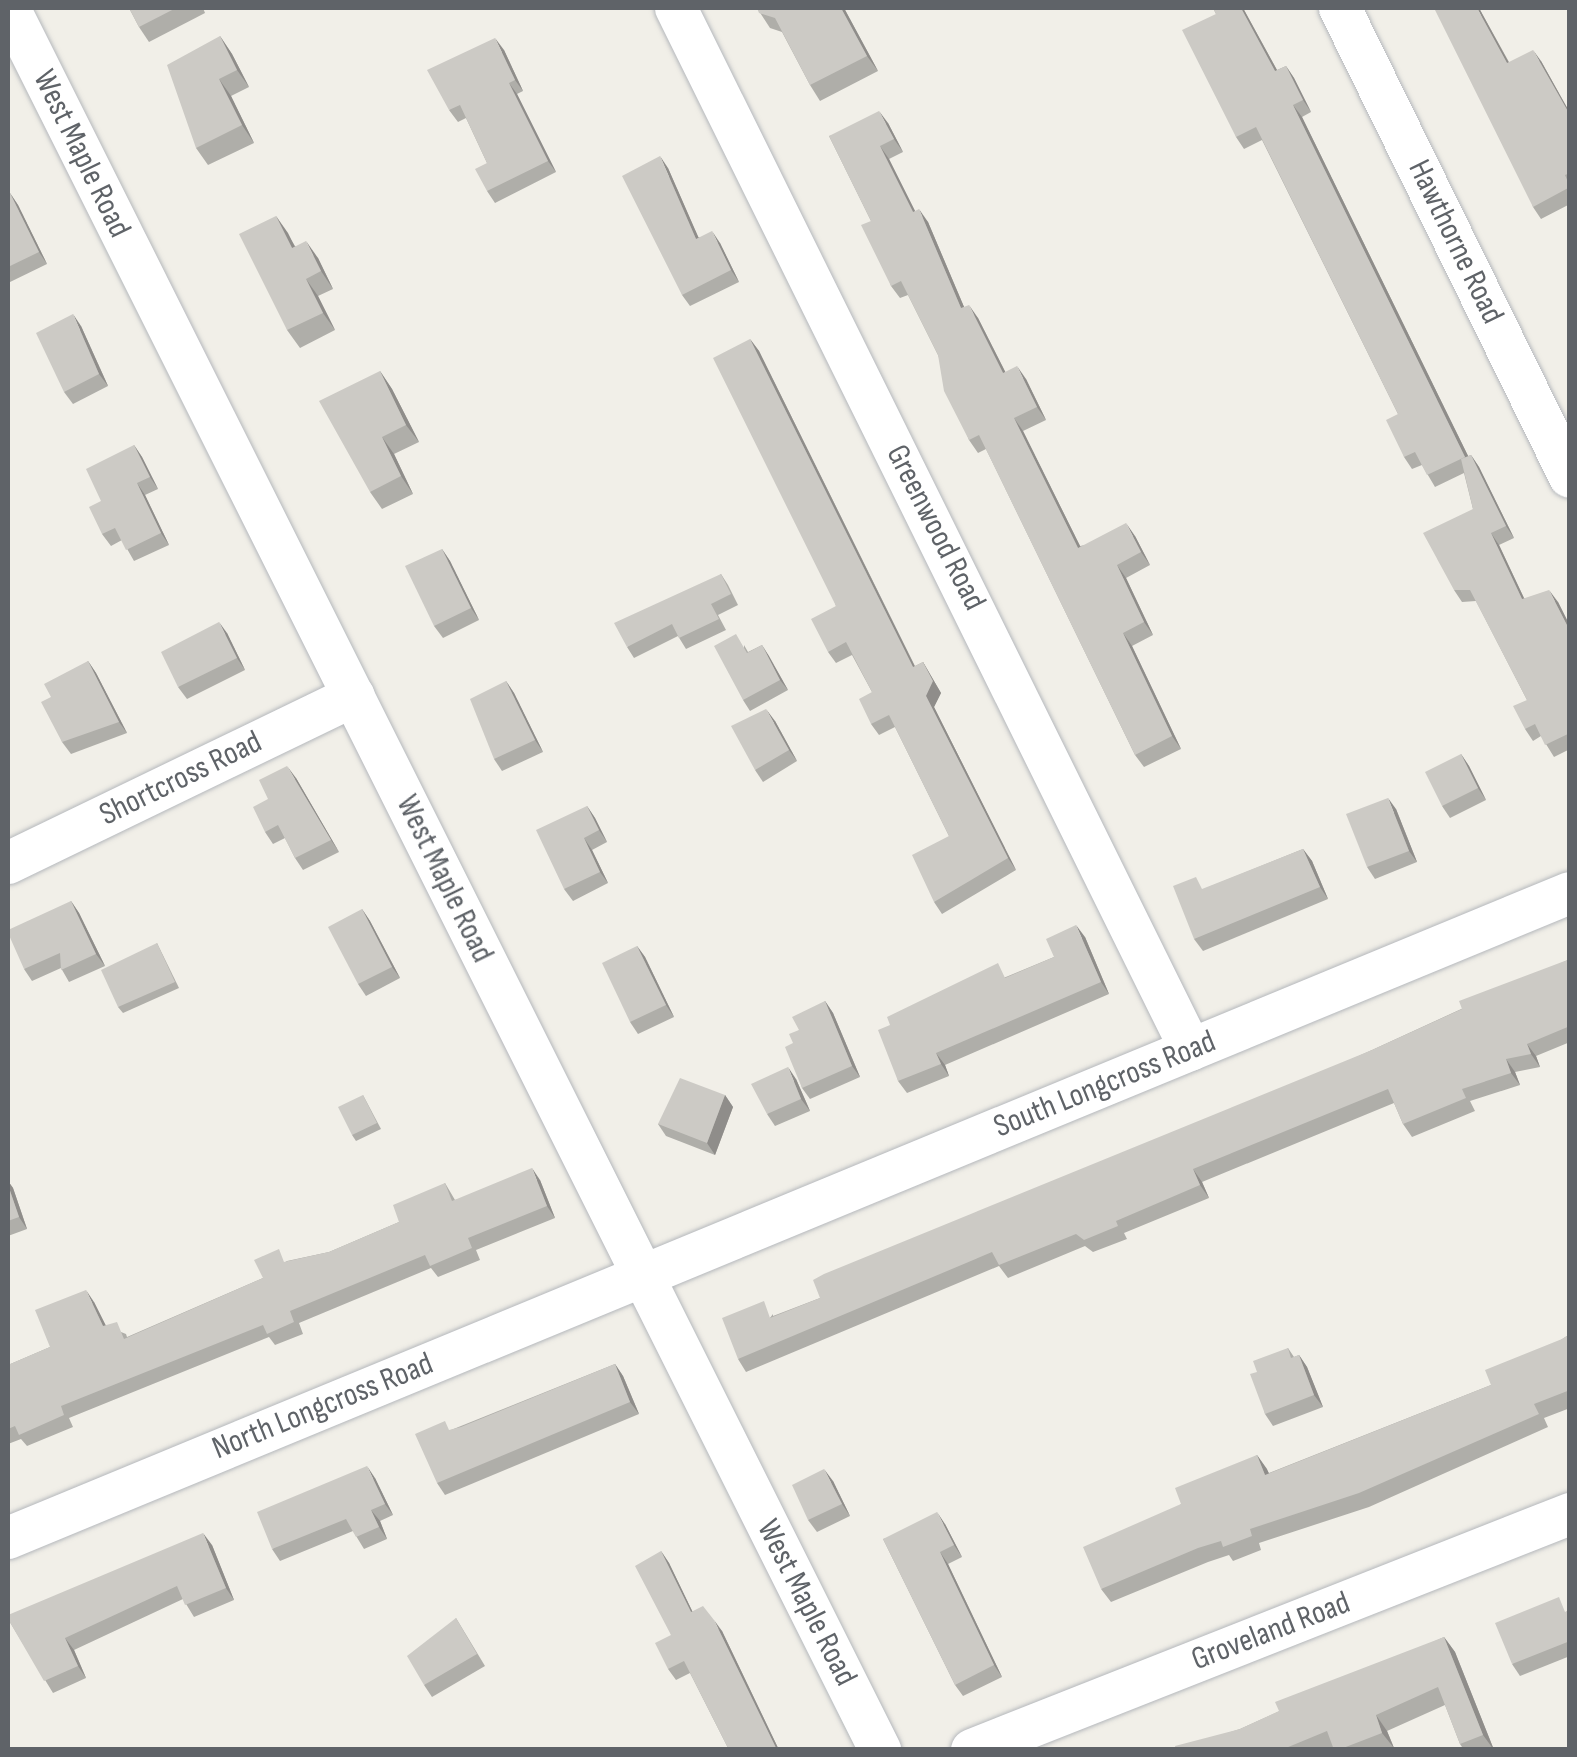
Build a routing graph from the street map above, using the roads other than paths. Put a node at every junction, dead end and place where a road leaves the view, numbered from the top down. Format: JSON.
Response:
{"nodes":[{"id":1,"x":9,"y":8,"type":"edge"},
{"id":2,"x":676,"y":8,"type":"edge"},
{"id":3,"x":1340,"y":8,"type":"edge"},
{"id":4,"x":1570,"y":478,"type":"edge"},
{"id":5,"x":354,"y":696,"type":"junction"},
{"id":6,"x":8,"y":863,"type":"edge"},
{"id":7,"x":1570,"y":893,"type":"edge"},
{"id":8,"x":1191,"y":1050,"type":"junction"},
{"id":9,"x":640,"y":1276,"type":"junction"},
{"id":10,"x":1570,"y":1514,"type":"edge"},
{"id":11,"x":8,"y":1538,"type":"edge"},
{"id":12,"x":880,"y":1750,"type":"edge"},
{"id":13,"x":972,"y":1750,"type":"edge"}],
"edges":[{"from":1,"to":5,"type":"street","name":"West Maple Road"},
{"from":2,"to":8,"type":"street","name":"Greenwood Road"},
{"from":3,"to":4,"type":"street","name":"Hawthorne Road"},
{"from":5,"to":6,"type":"street","name":"Shortcross Road"},
{"from":5,"to":9,"type":"street","name":"West Maple Road"},
{"from":7,"to":8,"type":"street","name":"South Longcross Road"},
{"from":8,"to":9,"type":"street","name":"South Longcross Road"},
{"from":9,"to":11,"type":"street","name":"North Longcross Road"},
{"from":9,"to":12,"type":"street","name":"West Maple Road"},
{"from":10,"to":13,"type":"street","name":"Groveland Road"}]}
